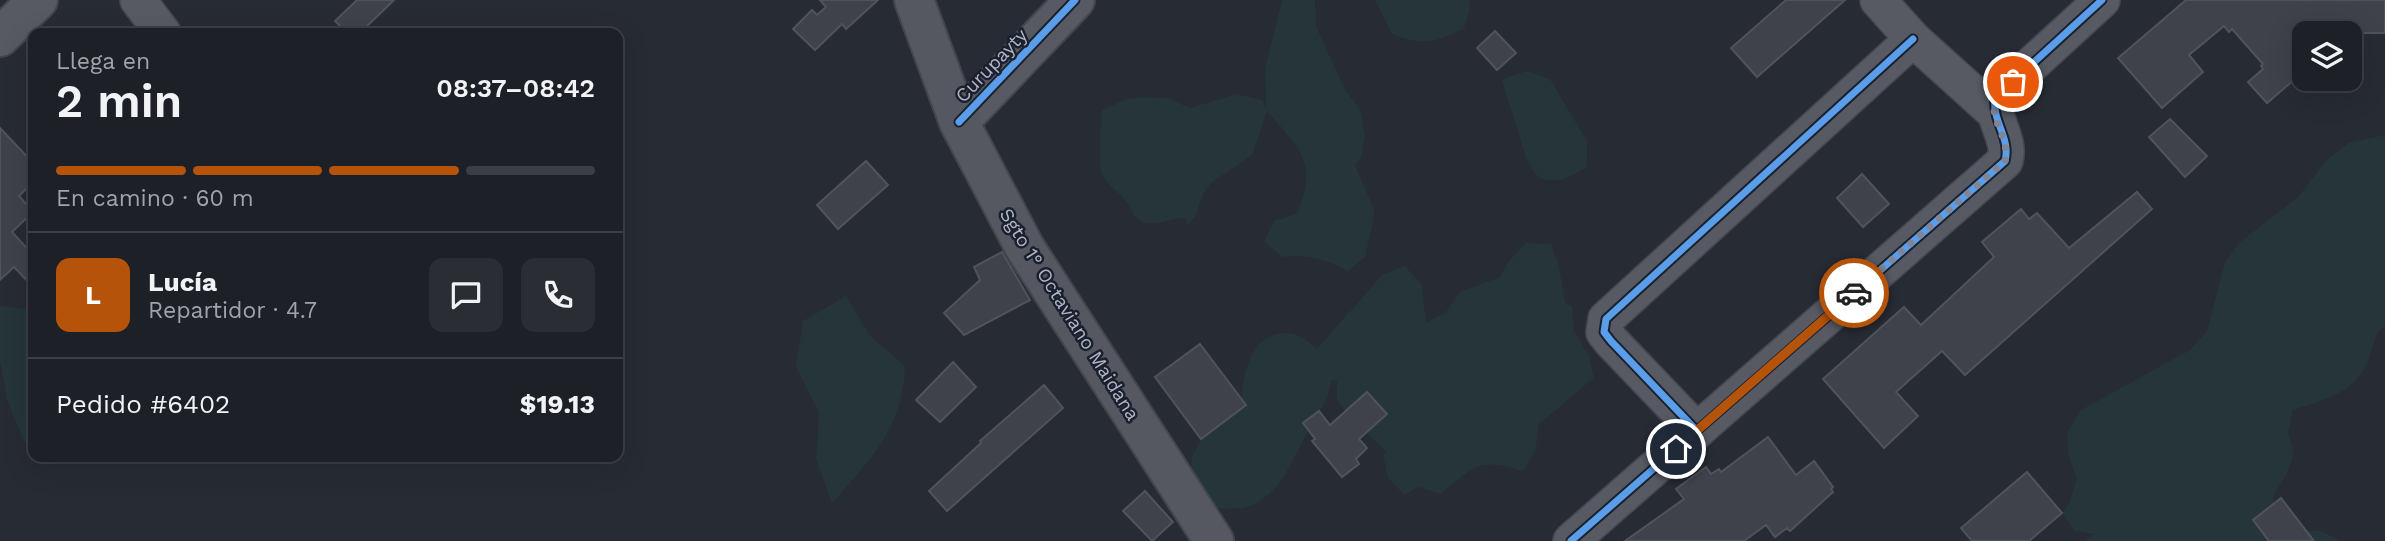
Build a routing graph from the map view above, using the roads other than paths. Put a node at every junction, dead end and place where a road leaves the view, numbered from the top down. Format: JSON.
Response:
{"nodes":[{"id":1,"x":38,"y":0,"type":"edge"},
{"id":2,"x":138,"y":0,"type":"edge"},
{"id":3,"x":914,"y":0,"type":"edge"},
{"id":4,"x":1076,"y":0,"type":"edge"},
{"id":5,"x":1878,"y":0,"type":"edge"},
{"id":6,"x":2102,"y":0,"type":"edge"},
{"id":7,"x":159,"y":28,"type":"edge"},
{"id":8,"x":0,"y":37,"type":"edge"},
{"id":9,"x":1913,"y":39,"type":"junction"},
{"id":10,"x":1994,"y":112,"type":"junction"},
{"id":11,"x":959,"y":122,"type":"junction"},
{"id":12,"x":1697,"y":431,"type":"junction"},
{"id":13,"x":1214,"y":541,"type":"edge"},
{"id":14,"x":1571,"y":541,"type":"edge"}],
"edges":[{"from":1,"to":8,"type":"street"},
{"from":2,"to":7,"type":"street"},
{"from":3,"to":11,"type":"main road","name":"Sgto 1° Octaviano Maidana"},
{"from":4,"to":11,"type":"street","name":"Curupayty"},
{"from":5,"to":9,"type":"street"},
{"from":6,"to":10,"type":"street"},
{"from":9,"to":10,"type":"street"},
{"from":9,"to":12,"type":"street"},
{"from":10,"to":12,"type":"street"},
{"from":11,"to":13,"type":"main road","name":"Sgto 1° Octaviano Maidana"},
{"from":12,"to":14,"type":"street"}]}
